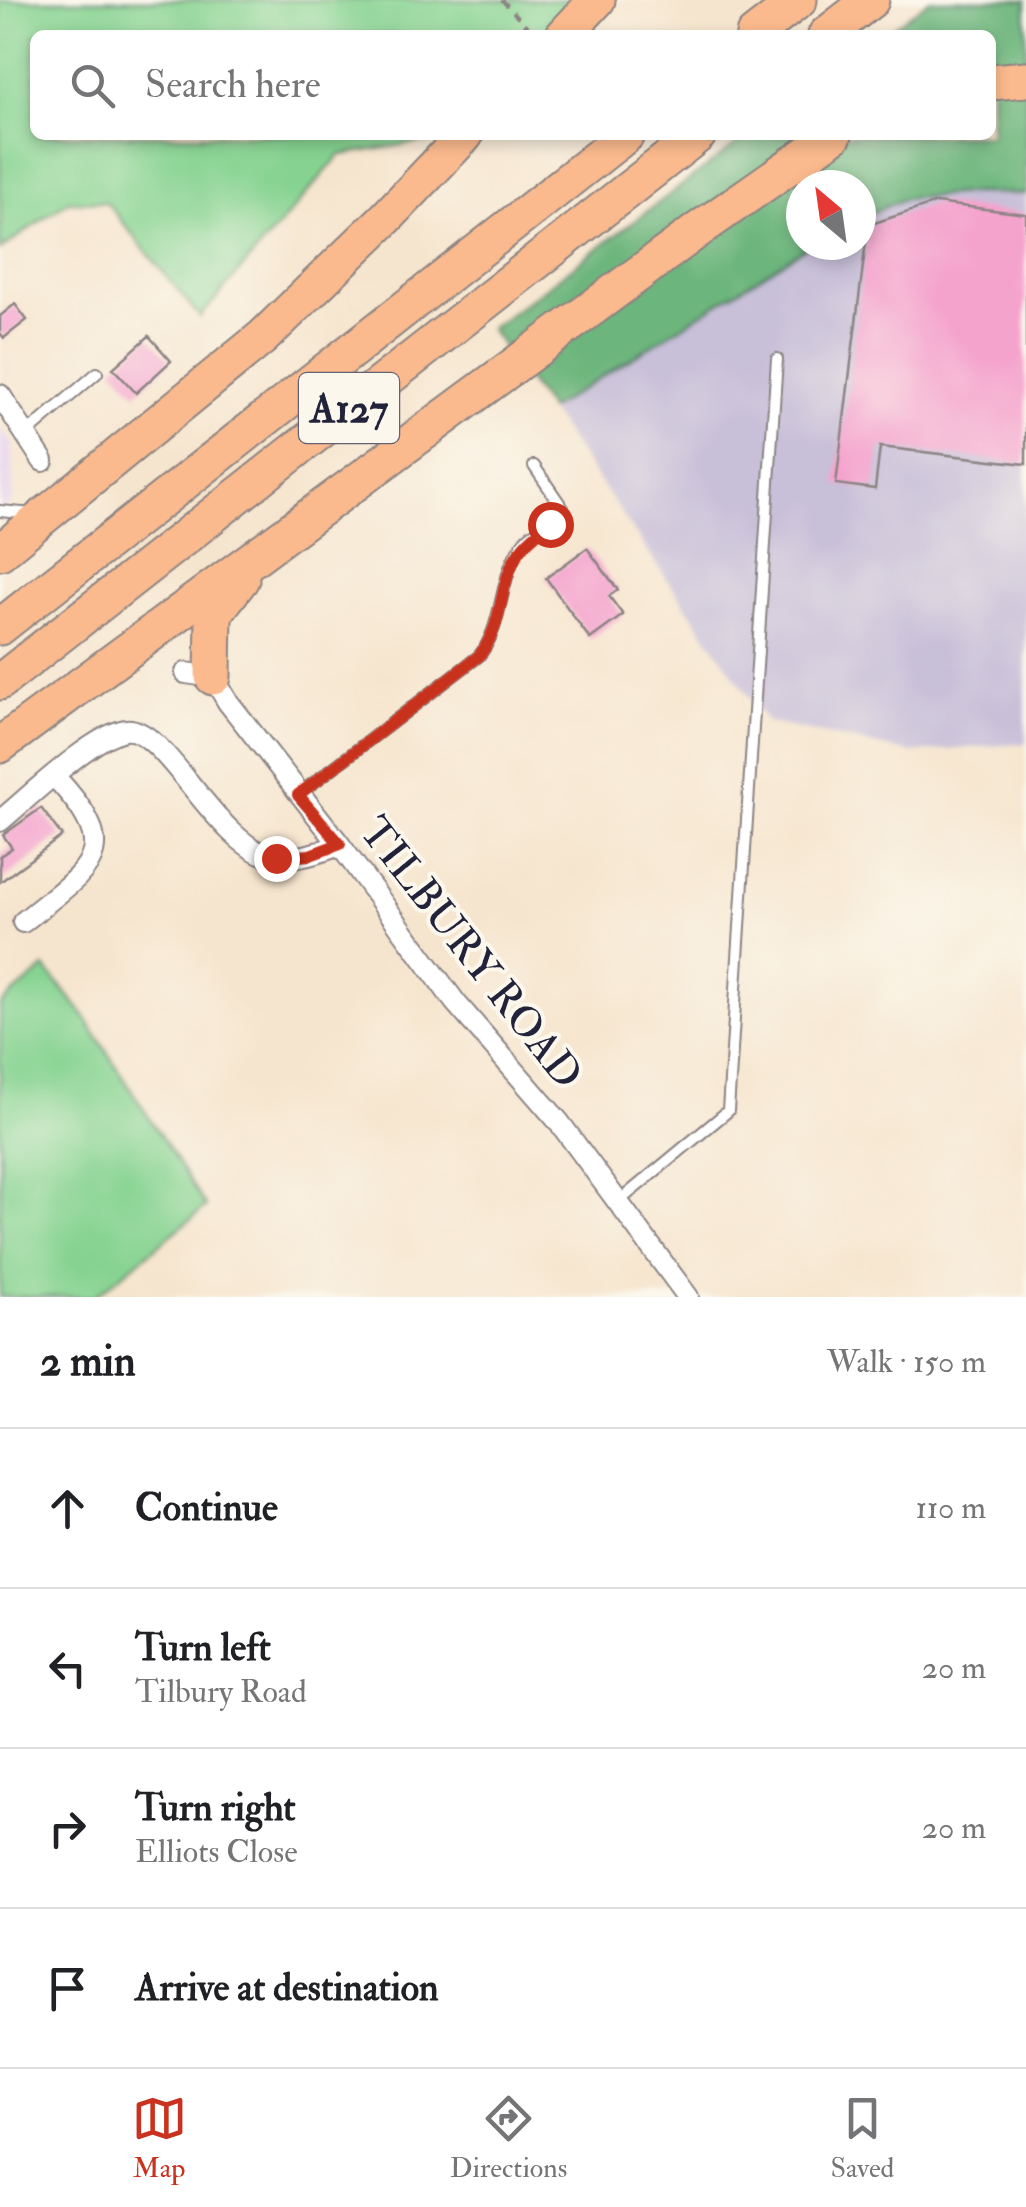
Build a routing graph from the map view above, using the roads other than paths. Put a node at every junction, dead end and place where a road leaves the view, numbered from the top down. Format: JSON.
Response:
{"nodes":[{"id":1,"x":598,"y":0,"type":"edge"},
{"id":2,"x":799,"y":0,"type":"edge"},
{"id":3,"x":871,"y":0,"type":"edge"},
{"id":4,"x":569,"y":30,"type":"edge"},
{"id":5,"x":760,"y":30,"type":"edge"},
{"id":6,"x":832,"y":30,"type":"edge"},
{"id":7,"x":1026,"y":79,"type":"edge"},
{"id":8,"x":996,"y":82,"type":"edge"},
{"id":9,"x":459,"y":140,"type":"edge"},
{"id":10,"x":620,"y":140,"type":"edge"},
{"id":11,"x":692,"y":140,"type":"edge"},
{"id":12,"x":827,"y":140,"type":"edge"},
{"id":13,"x":777,"y":359,"type":"dead end"},
{"id":14,"x":98,"y":373,"type":"dead end"},
{"id":15,"x":0,"y":394,"type":"edge"},
{"id":16,"x":25,"y":435,"type":"junction"},
{"id":17,"x":43,"y":461,"type":"dead end"},
{"id":18,"x":534,"y":466,"type":"dead end"},
{"id":19,"x":0,"y":511,"type":"edge"},
{"id":20,"x":43,"y":515,"type":"junction"},
{"id":21,"x":284,"y":535,"type":"junction"},
{"id":22,"x":0,"y":552,"type":"edge"},
{"id":23,"x":0,"y":626,"type":"edge"},
{"id":24,"x":200,"y":675,"type":"joint"},
{"id":25,"x":0,"y":682,"type":"edge"},
{"id":26,"x":0,"y":745,"type":"edge"},
{"id":27,"x":55,"y":776,"type":"junction"},
{"id":28,"x":298,"y":795,"type":"junction"},
{"id":29,"x":0,"y":820,"type":"edge"},
{"id":30,"x":340,"y":844,"type":"junction"},
{"id":31,"x":23,"y":922,"type":"dead end"},
{"id":32,"x":618,"y":1202,"type":"junction"},
{"id":33,"x":688,"y":1297,"type":"edge"}],
"edges":[{"from":1,"to":4,"type":"highway"},
{"from":2,"to":5,"type":"highway"},
{"from":3,"to":6,"type":"highway"},
{"from":7,"to":8,"type":"highway"},
{"from":9,"to":20,"type":"highway"},
{"from":10,"to":23,"type":"highway","number":"A127"},
{"from":11,"to":25,"type":"highway","number":"A127"},
{"from":12,"to":21,"type":"highway"},
{"from":13,"to":32,"type":"lane"},
{"from":14,"to":16,"type":"lane"},
{"from":15,"to":16,"type":"street"},
{"from":16,"to":17,"type":"street"},
{"from":18,"to":28,"type":"lane"},
{"from":19,"to":20,"type":"lane"},
{"from":20,"to":22,"type":"highway"},
{"from":21,"to":24,"type":"highway"},
{"from":21,"to":26,"type":"highway"},
{"from":24,"to":28,"type":"street","name":"TILBURY ROAD"},
{"from":27,"to":29,"type":"street"},
{"from":27,"to":30,"type":"street"},
{"from":27,"to":31,"type":"street"},
{"from":28,"to":30,"type":"street","name":"TILBURY ROAD"},
{"from":30,"to":32,"type":"street","name":"TILBURY ROAD"},
{"from":32,"to":33,"type":"street","name":"TILBURY ROAD"}]}
